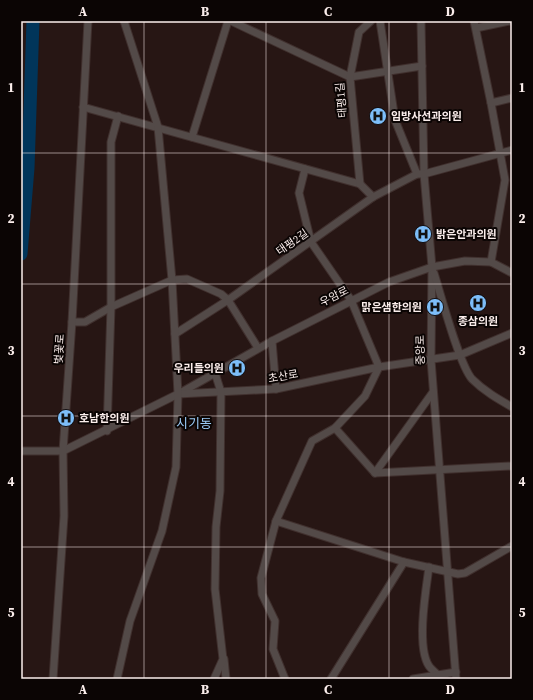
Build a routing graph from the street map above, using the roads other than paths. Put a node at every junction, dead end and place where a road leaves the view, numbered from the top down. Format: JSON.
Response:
{"nodes":[{"id":1,"x":88,"y":21,"type":"edge"},
{"id":2,"x":124,"y":21,"type":"edge"},
{"id":3,"x":228,"y":21,"type":"edge"},
{"id":4,"x":231,"y":21,"type":"edge"},
{"id":5,"x":371,"y":21,"type":"edge"},
{"id":6,"x":380,"y":21,"type":"edge"},
{"id":7,"x":421,"y":21,"type":"edge"},
{"id":8,"x":510,"y":21,"type":"edge"},
{"id":9,"x":475,"y":25,"type":"edge"},
{"id":10,"x":422,"y":66,"type":"junction"},
{"id":11,"x":389,"y":72,"type":"junction"},
{"id":12,"x":350,"y":77,"type":"junction"},
{"id":13,"x":512,"y":98,"type":"edge"},
{"id":14,"x":491,"y":103,"type":"junction"},
{"id":15,"x":83,"y":107,"type":"junction"},
{"id":16,"x":118,"y":116,"type":"junction"},
{"id":17,"x":158,"y":127,"type":"junction"},
{"id":18,"x":192,"y":137,"type":"junction"},
{"id":19,"x":512,"y":150,"type":"edge"},
{"id":20,"x":501,"y":153,"type":"junction"},
{"id":21,"x":305,"y":169,"type":"junction"},
{"id":22,"x":420,"y":174,"type":"junction"},
{"id":23,"x":360,"y":184,"type":"junction"},
{"id":24,"x":373,"y":198,"type":"junction"},
{"id":25,"x":311,"y":242,"type":"junction"},
{"id":26,"x":491,"y":262,"type":"junction"},
{"id":27,"x":432,"y":267,"type":"junction"},
{"id":28,"x":512,"y":273,"type":"edge"},
{"id":29,"x":172,"y":280,"type":"junction"},
{"id":30,"x":228,"y":300,"type":"junction"},
{"id":31,"x":351,"y":300,"type":"junction"},
{"id":32,"x":111,"y":307,"type":"junction"},
{"id":33,"x":72,"y":322,"type":"junction"},
{"id":34,"x":512,"y":333,"type":"edge"},
{"id":35,"x":175,"y":334,"type":"junction"},
{"id":36,"x":272,"y":341,"type":"junction"},
{"id":37,"x":258,"y":348,"type":"junction"},
{"id":38,"x":460,"y":355,"type":"junction"},
{"id":39,"x":431,"y":360,"type":"junction"},
{"id":40,"x":379,"y":367,"type":"junction"},
{"id":41,"x":216,"y":373,"type":"junction"},
{"id":42,"x":276,"y":389,"type":"junction"},
{"id":43,"x":221,"y":392,"type":"junction"},
{"id":44,"x":433,"y":392,"type":"junction"},
{"id":45,"x":178,"y":394,"type":"junction"},
{"id":46,"x":512,"y":407,"type":"edge"},
{"id":47,"x":335,"y":428,"type":"junction"},
{"id":48,"x":107,"y":431,"type":"junction"},
{"id":49,"x":21,"y":451,"type":"edge"},
{"id":50,"x":63,"y":451,"type":"junction"},
{"id":51,"x":512,"y":466,"type":"edge"},
{"id":52,"x":440,"y":470,"type":"junction"},
{"id":53,"x":374,"y":473,"type":"junction"},
{"id":54,"x":276,"y":521,"type":"junction"},
{"id":55,"x":512,"y":546,"type":"edge"},
{"id":56,"x":404,"y":562,"type":"junction"},
{"id":57,"x":429,"y":567,"type":"junction"},
{"id":58,"x":447,"y":572,"type":"junction"},
{"id":59,"x":224,"y":659,"type":"junction"},
{"id":60,"x":438,"y":675,"type":"junction"},
{"id":61,"x":456,"y":675,"type":"edge"},
{"id":62,"x":53,"y":679,"type":"edge"},
{"id":63,"x":117,"y":679,"type":"edge"},
{"id":64,"x":214,"y":679,"type":"edge"},
{"id":65,"x":226,"y":679,"type":"edge"},
{"id":66,"x":285,"y":679,"type":"edge"},
{"id":67,"x":330,"y":679,"type":"edge"},
{"id":68,"x":413,"y":679,"type":"edge"}],
"edges":[{"from":1,"to":15,"type":"street","name":"벚꽃로"},
{"from":2,"to":17,"type":"street"},
{"from":3,"to":18,"type":"street"},
{"from":4,"to":12,"type":"street"},
{"from":5,"to":12,"type":"street","name":"태평1길"},
{"from":6,"to":11,"type":"street"},
{"from":7,"to":10,"type":"street","name":"중앙로"},
{"from":8,"to":9,"type":"street"},
{"from":9,"to":14,"type":"street"},
{"from":10,"to":11,"type":"street"},
{"from":10,"to":22,"type":"street","name":"중앙로"},
{"from":11,"to":12,"type":"street"},
{"from":11,"to":22,"type":"street"},
{"from":12,"to":23,"type":"street","name":"태평1길"},
{"from":13,"to":14,"type":"street"},
{"from":14,"to":20,"type":"street"},
{"from":15,"to":16,"type":"street"},
{"from":15,"to":33,"type":"street","name":"벚꽃로"},
{"from":16,"to":17,"type":"street"},
{"from":16,"to":32,"type":"street"},
{"from":17,"to":18,"type":"street"},
{"from":17,"to":29,"type":"street"},
{"from":18,"to":21,"type":"street"},
{"from":19,"to":20,"type":"street","name":"태평2길"},
{"from":20,"to":22,"type":"street","name":"태평2길"},
{"from":20,"to":26,"type":"street"},
{"from":21,"to":23,"type":"street"},
{"from":21,"to":25,"type":"street"},
{"from":22,"to":24,"type":"street","name":"태평2길"},
{"from":22,"to":27,"type":"street","name":"중앙로"},
{"from":23,"to":24,"type":"street"},
{"from":24,"to":25,"type":"street","name":"태평2길"},
{"from":25,"to":30,"type":"street","name":"태평2길"},
{"from":25,"to":31,"type":"street"},
{"from":26,"to":27,"type":"street","name":"우암로"},
{"from":26,"to":28,"type":"street","name":"우암로"},
{"from":27,"to":31,"type":"street","name":"우암로"},
{"from":27,"to":38,"type":"street"},
{"from":27,"to":39,"type":"street","name":"중앙로"},
{"from":29,"to":30,"type":"street"},
{"from":29,"to":32,"type":"street"},
{"from":29,"to":35,"type":"street"},
{"from":30,"to":35,"type":"street","name":"태평2길"},
{"from":30,"to":37,"type":"street"},
{"from":31,"to":36,"type":"street","name":"우암로"},
{"from":31,"to":40,"type":"street"},
{"from":32,"to":33,"type":"street"},
{"from":32,"to":48,"type":"street"},
{"from":33,"to":50,"type":"street","name":"벚꽃로"},
{"from":34,"to":38,"type":"street","name":"초산로"},
{"from":35,"to":45,"type":"street"},
{"from":36,"to":37,"type":"street","name":"우암로"},
{"from":36,"to":42,"type":"street"},
{"from":37,"to":41,"type":"street","name":"우암로"},
{"from":38,"to":39,"type":"street","name":"초산로"},
{"from":38,"to":46,"type":"street"},
{"from":39,"to":40,"type":"street","name":"초산로"},
{"from":39,"to":44,"type":"street","name":"중앙로"},
{"from":40,"to":42,"type":"street","name":"초산로"},
{"from":40,"to":47,"type":"street"},
{"from":41,"to":43,"type":"street"},
{"from":41,"to":45,"type":"street","name":"우암로"},
{"from":42,"to":43,"type":"street","name":"초산로"},
{"from":43,"to":45,"type":"street","name":"초산로"},
{"from":43,"to":59,"type":"street"},
{"from":44,"to":52,"type":"street","name":"중앙로"},
{"from":44,"to":53,"type":"street"},
{"from":45,"to":48,"type":"street","name":"초산로"},
{"from":45,"to":63,"type":"street"},
{"from":47,"to":53,"type":"street"},
{"from":47,"to":54,"type":"street"},
{"from":48,"to":50,"type":"street","name":"초산로"},
{"from":49,"to":50,"type":"street"},
{"from":50,"to":62,"type":"street","name":"벚꽃로"},
{"from":51,"to":52,"type":"street"},
{"from":52,"to":53,"type":"street"},
{"from":52,"to":58,"type":"street","name":"중앙로"},
{"from":54,"to":56,"type":"street"},
{"from":54,"to":66,"type":"street"},
{"from":55,"to":58,"type":"street"},
{"from":56,"to":57,"type":"street"},
{"from":56,"to":67,"type":"street"},
{"from":57,"to":58,"type":"street"},
{"from":57,"to":60,"type":"street"},
{"from":58,"to":61,"type":"street","name":"중앙로"},
{"from":59,"to":64,"type":"street"},
{"from":59,"to":65,"type":"street"},
{"from":60,"to":61,"type":"street"},
{"from":60,"to":68,"type":"street"}]}
